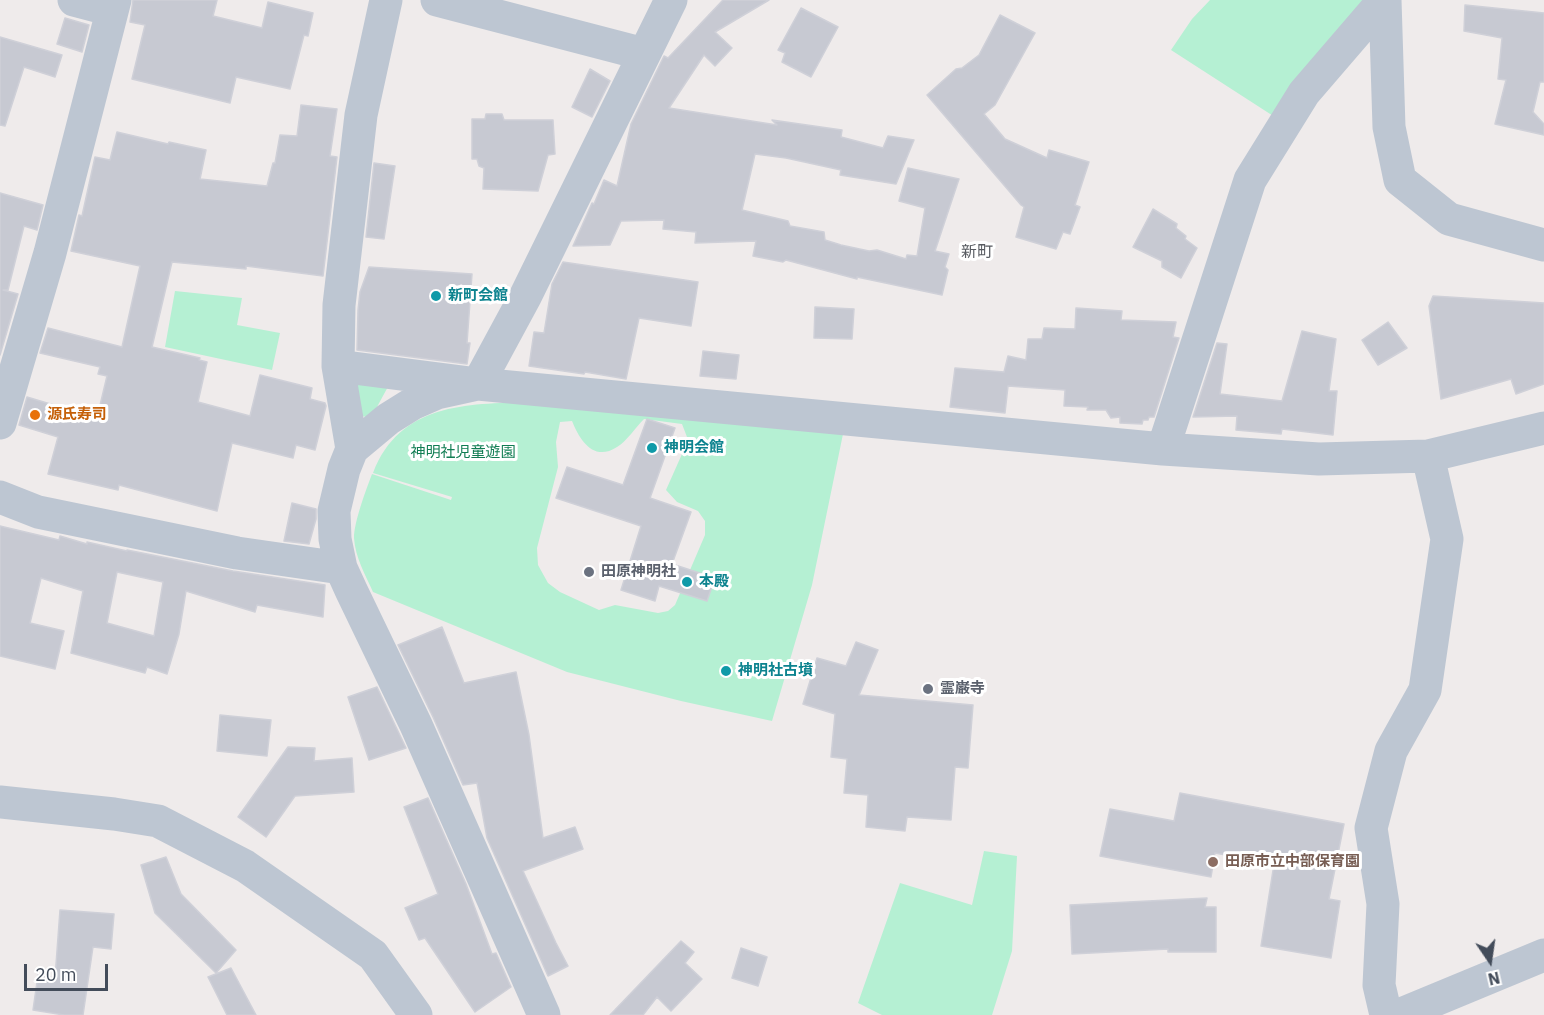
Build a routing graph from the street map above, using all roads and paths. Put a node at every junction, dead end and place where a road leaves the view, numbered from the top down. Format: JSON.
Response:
{"nodes":[{"id":1,"x":74,"y":0,"type":"edge"},
{"id":2,"x":386,"y":0,"type":"edge"},
{"id":3,"x":437,"y":0,"type":"edge"},
{"id":4,"x":671,"y":0,"type":"edge"},
{"id":5,"x":1385,"y":0,"type":"edge"},
{"id":6,"x":114,"y":5,"type":"edge"},
{"id":7,"x":644,"y":54,"type":"junction"},
{"id":8,"x":1544,"y":245,"type":"edge"},
{"id":9,"x":338,"y":366,"type":"junction"},
{"id":10,"x":478,"y":384,"type":"junction"},
{"id":11,"x":0,"y":423,"type":"edge"},
{"id":12,"x":1544,"y":428,"type":"edge"},
{"id":13,"x":352,"y":449,"type":"junction"},
{"id":14,"x":1163,"y":450,"type":"junction"},
{"id":15,"x":1428,"y":456,"type":"junction"},
{"id":16,"x":0,"y":497,"type":"edge"},
{"id":17,"x":341,"y":568,"type":"junction"},
{"id":18,"x":0,"y":802,"type":"edge"},
{"id":19,"x":1544,"y":955,"type":"edge"},
{"id":20,"x":416,"y":1015,"type":"edge"},
{"id":21,"x":544,"y":1015,"type":"edge"},
{"id":22,"x":1386,"y":1015,"type":"edge"},
{"id":23,"x":1399,"y":1015,"type":"edge"}],
"edges":[{"from":1,"to":6,"type":"street"},
{"from":2,"to":9,"type":"street"},
{"from":3,"to":7,"type":"street"},
{"from":4,"to":7,"type":"street"},
{"from":5,"to":8,"type":"street"},
{"from":5,"to":14,"type":"street"},
{"from":6,"to":11,"type":"street"},
{"from":7,"to":10,"type":"street"},
{"from":9,"to":10,"type":"street"},
{"from":9,"to":13,"type":"street"},
{"from":10,"to":13,"type":"street"},
{"from":10,"to":14,"type":"street"},
{"from":12,"to":15,"type":"street"},
{"from":13,"to":17,"type":"street"},
{"from":14,"to":15,"type":"street"},
{"from":15,"to":22,"type":"street"},
{"from":16,"to":17,"type":"street"},
{"from":17,"to":21,"type":"street"},
{"from":18,"to":20,"type":"street"},
{"from":19,"to":23,"type":"street"}]}
